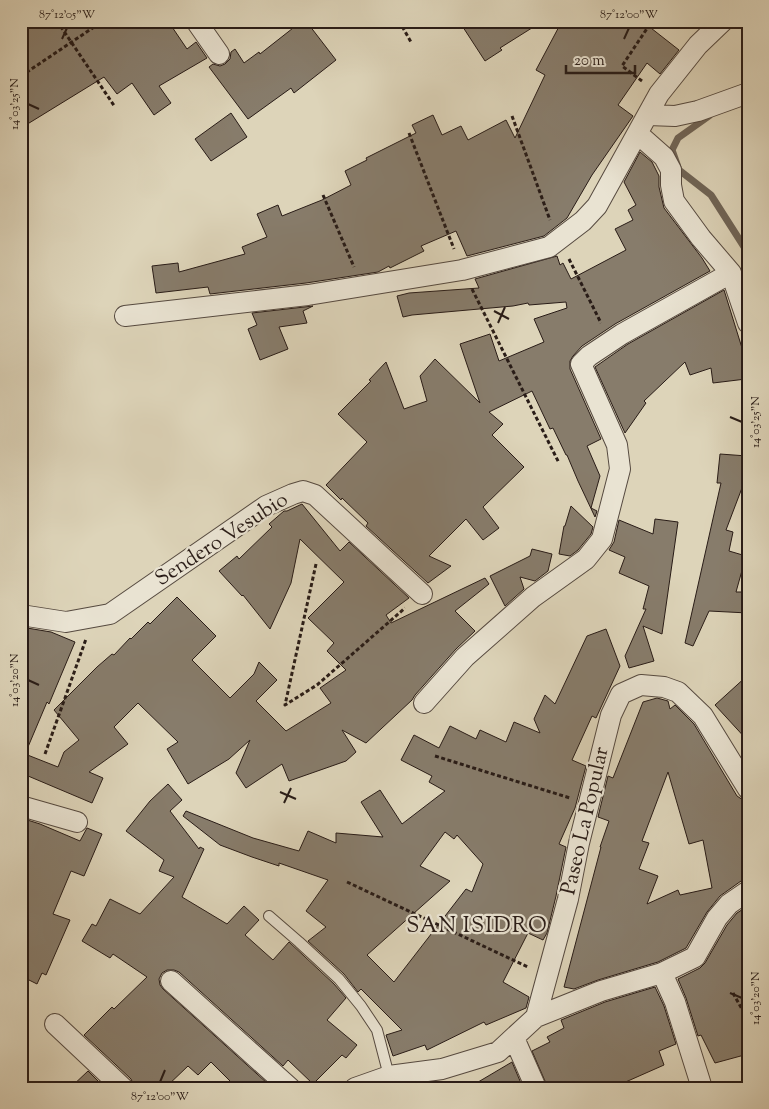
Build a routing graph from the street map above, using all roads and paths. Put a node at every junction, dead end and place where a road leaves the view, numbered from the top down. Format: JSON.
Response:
{"nodes":[{"id":1,"x":56,"y":21,"type":"edge"},
{"id":2,"x":103,"y":21,"type":"edge"},
{"id":3,"x":196,"y":21,"type":"edge"},
{"id":4,"x":399,"y":21,"type":"edge"},
{"id":5,"x":652,"y":21,"type":"edge"},
{"id":6,"x":722,"y":21,"type":"edge"},
{"id":7,"x":411,"y":42,"type":"dead end"},
{"id":8,"x":71,"y":43,"type":"junction"},
{"id":9,"x":219,"y":54,"type":"dead end"},
{"id":10,"x":21,"y":76,"type":"edge"},
{"id":11,"x":748,"y":93,"type":"edge"},
{"id":12,"x":658,"y":94,"type":"junction"},
{"id":13,"x":115,"y":107,"type":"dead end"},
{"id":14,"x":648,"y":115,"type":"junction"},
{"id":15,"x":409,"y":134,"type":"dead end"},
{"id":16,"x":638,"y":134,"type":"junction"},
{"id":17,"x":323,"y":195,"type":"dead end"},
{"id":18,"x":462,"y":270,"type":"junction"},
{"id":19,"x":731,"y":273,"type":"junction"},
{"id":20,"x":361,"y":286,"type":"junction"},
{"id":21,"x":125,"y":316,"type":"dead end"},
{"id":22,"x":748,"y":323,"type":"edge"},
{"id":23,"x":559,"y":463,"type":"dead end"},
{"id":24,"x":316,"y":564,"type":"dead end"},
{"id":25,"x":422,"y":594,"type":"joint"},
{"id":26,"x":21,"y":615,"type":"edge"},
{"id":27,"x":94,"y":617,"type":"junction"},
{"id":28,"x":424,"y":703,"type":"dead end"},
{"id":29,"x":46,"y":754,"type":"dead end"},
{"id":30,"x":435,"y":756,"type":"dead end"},
{"id":31,"x":748,"y":789,"type":"edge"},
{"id":32,"x":589,"y":803,"type":"junction"},
{"id":33,"x":21,"y":806,"type":"edge"},
{"id":34,"x":77,"y":822,"type":"dead end"},
{"id":35,"x":347,"y":882,"type":"dead end"},
{"id":36,"x":748,"y":890,"type":"edge"},
{"id":37,"x":269,"y":916,"type":"dead end"},
{"id":38,"x":662,"y":973,"type":"junction"},
{"id":39,"x":547,"y":976,"type":"junction"},
{"id":40,"x":172,"y":981,"type":"dead end"},
{"id":41,"x":733,"y":993,"type":"dead end"},
{"id":42,"x":536,"y":1017,"type":"junction"},
{"id":43,"x":748,"y":1020,"type":"edge"},
{"id":44,"x":55,"y":1024,"type":"dead end"},
{"id":45,"x":514,"y":1038,"type":"junction"},
{"id":46,"x":389,"y":1076,"type":"junction"},
{"id":47,"x":124,"y":1088,"type":"edge"},
{"id":48,"x":290,"y":1088,"type":"edge"},
{"id":49,"x":355,"y":1088,"type":"edge"},
{"id":50,"x":536,"y":1088,"type":"edge"},
{"id":51,"x":702,"y":1088,"type":"edge"}],
"edges":[{"from":1,"to":8,"type":"path"},
{"from":2,"to":8,"type":"path"},
{"from":3,"to":9,"type":"street"},
{"from":4,"to":7,"type":"path"},
{"from":5,"to":12,"type":"path"},
{"from":6,"to":12,"type":"street"},
{"from":8,"to":10,"type":"path"},
{"from":8,"to":13,"type":"path"},
{"from":11,"to":14,"type":"street"},
{"from":12,"to":14,"type":"street"},
{"from":14,"to":16,"type":"street"},
{"from":15,"to":18,"type":"path"},
{"from":16,"to":18,"type":"street"},
{"from":16,"to":19,"type":"street"},
{"from":17,"to":20,"type":"path"},
{"from":18,"to":20,"type":"street"},
{"from":18,"to":23,"type":"path"},
{"from":19,"to":22,"type":"street"},
{"from":19,"to":28,"type":"street"},
{"from":20,"to":21,"type":"street"},
{"from":24,"to":25,"type":"path"},
{"from":25,"to":27,"type":"street","name":"Sendero Vesubio"},
{"from":26,"to":27,"type":"street","name":"Sendero Vesubio"},
{"from":27,"to":29,"type":"path"},
{"from":30,"to":32,"type":"path"},
{"from":31,"to":32,"type":"street","name":"Paseo La Popular"},
{"from":32,"to":39,"type":"street","name":"Paseo La Popular"},
{"from":33,"to":34,"type":"street"},
{"from":35,"to":39,"type":"path"},
{"from":36,"to":38,"type":"street"},
{"from":37,"to":46,"type":"lane"},
{"from":38,"to":42,"type":"street"},
{"from":38,"to":51,"type":"street"},
{"from":39,"to":42,"type":"street","name":"Paseo La Popular"},
{"from":40,"to":48,"type":"street"},
{"from":41,"to":43,"type":"path"},
{"from":42,"to":45,"type":"street"},
{"from":44,"to":47,"type":"street"},
{"from":45,"to":46,"type":"street"},
{"from":45,"to":50,"type":"street"},
{"from":46,"to":49,"type":"street"}]}
